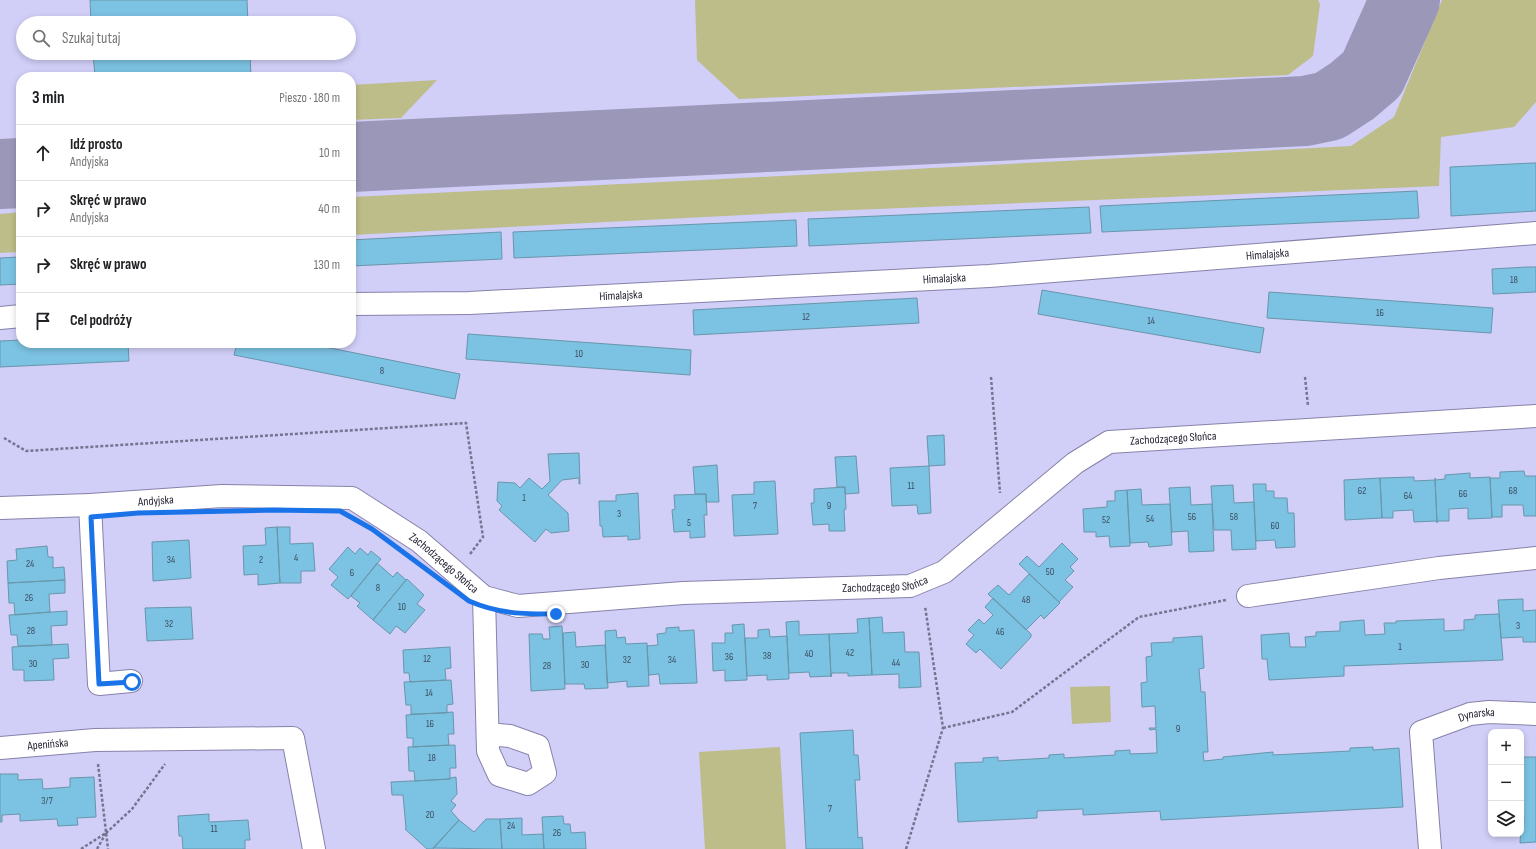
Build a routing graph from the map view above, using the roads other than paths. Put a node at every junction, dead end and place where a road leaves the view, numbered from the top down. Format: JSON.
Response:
{"nodes":[{"id":1,"x":1536,"y":233,"type":"edge"},
{"id":2,"x":356,"y":304,"type":"edge"},
{"id":3,"x":16,"y":316,"type":"edge"},
{"id":4,"x":0,"y":318,"type":"edge"},
{"id":5,"x":1536,"y":416,"type":"edge"},
{"id":6,"x":222,"y":496,"type":"joint"},
{"id":7,"x":90,"y":505,"type":"junction"},
{"id":8,"x":0,"y":508,"type":"edge"},
{"id":9,"x":1536,"y":558,"type":"edge"},
{"id":10,"x":1248,"y":596,"type":"road end"},
{"id":11,"x":484,"y":597,"type":"junction"},
{"id":12,"x":132,"y":682,"type":"dead end"},
{"id":13,"x":1536,"y":714,"type":"edge"},
{"id":14,"x":488,"y":734,"type":"dead end"},
{"id":15,"x":0,"y":748,"type":"edge"},
{"id":16,"x":314,"y":849,"type":"edge"},
{"id":17,"x":1430,"y":849,"type":"edge"}],
"edges":[{"from":1,"to":2,"type":"street","name":"Himalajska"},
{"from":3,"to":4,"type":"street"},
{"from":5,"to":11,"type":"street","name":"Zachodzącego Słońca"},
{"from":6,"to":7,"type":"street","name":"Andyjska"},
{"from":6,"to":11,"type":"street","name":"Zachodzącego Słońca"},
{"from":7,"to":8,"type":"street","name":"Andyjska"},
{"from":7,"to":12,"type":"street"},
{"from":9,"to":10,"type":"street"},
{"from":11,"to":14,"type":"street"},
{"from":13,"to":17,"type":"street","name":"Dynarska"},
{"from":15,"to":16,"type":"street","name":"Apenińska"}]}
